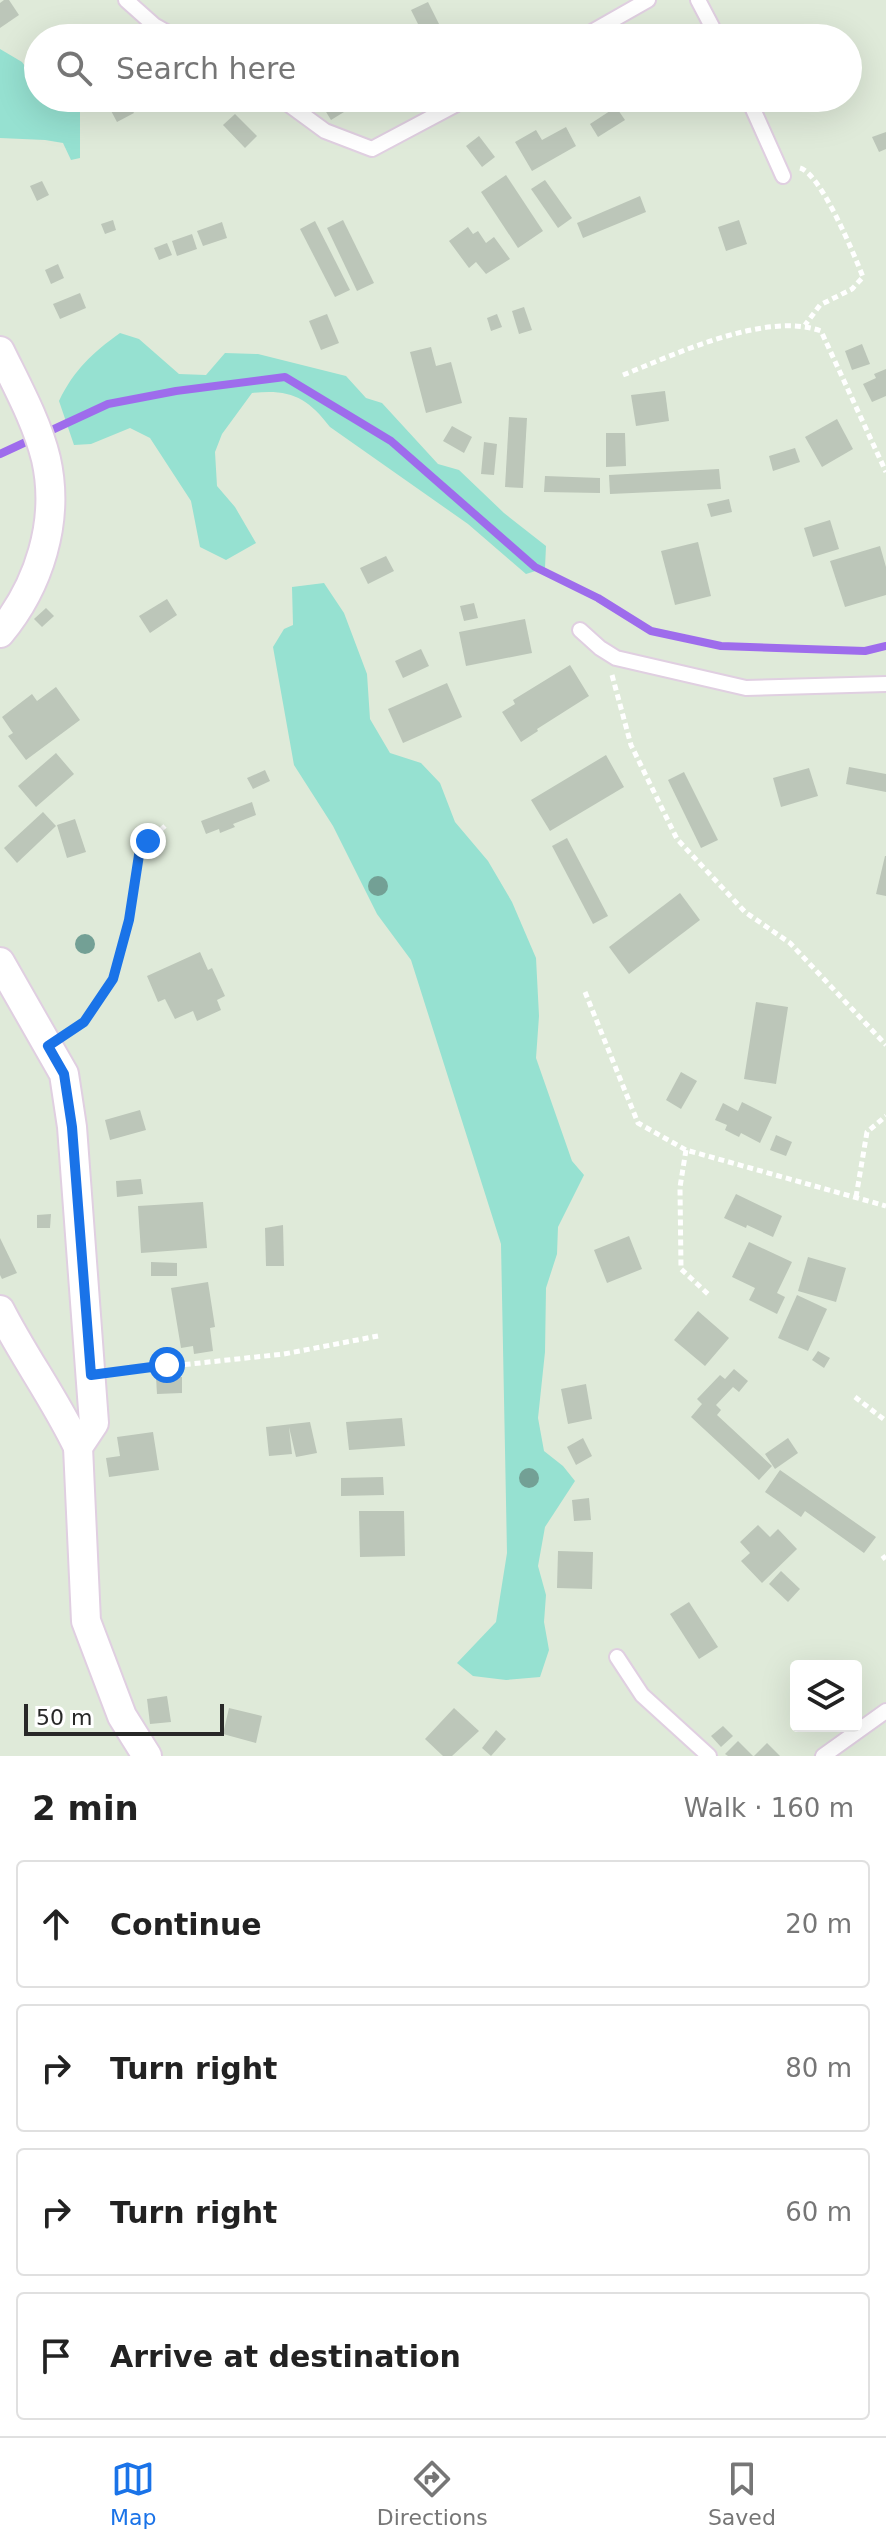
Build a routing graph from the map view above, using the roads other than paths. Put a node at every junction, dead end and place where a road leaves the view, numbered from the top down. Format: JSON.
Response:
{"nodes":[{"id":1,"x":126,"y":0,"type":"edge"},
{"id":2,"x":648,"y":0,"type":"edge"},
{"id":3,"x":698,"y":0,"type":"edge"},
{"id":4,"x":153,"y":24,"type":"edge"},
{"id":5,"x":606,"y":24,"type":"edge"},
{"id":6,"x":711,"y":24,"type":"edge"},
{"id":7,"x":299,"y":112,"type":"edge"},
{"id":8,"x":442,"y":112,"type":"edge"},
{"id":9,"x":754,"y":112,"type":"edge"},
{"id":10,"x":783,"y":176,"type":"road end"},
{"id":11,"x":0,"y":351,"type":"edge"},
{"id":12,"x":580,"y":630,"type":"dead end"},
{"id":13,"x":0,"y":633,"type":"edge"},
{"id":14,"x":886,"y":684,"type":"edge"},
{"id":15,"x":0,"y":962,"type":"edge"},
{"id":16,"x":0,"y":1310,"type":"edge"},
{"id":17,"x":78,"y":1447,"type":"junction"},
{"id":18,"x":617,"y":1657,"type":"dead end"},
{"id":19,"x":886,"y":1711,"type":"edge"},
{"id":20,"x":147,"y":1756,"type":"edge"},
{"id":21,"x":709,"y":1756,"type":"edge"},
{"id":22,"x":823,"y":1756,"type":"edge"}],
"edges":[{"from":1,"to":4,"type":"lane"},
{"from":2,"to":5,"type":"lane"},
{"from":3,"to":6,"type":"lane"},
{"from":7,"to":8,"type":"lane"},
{"from":9,"to":10,"type":"lane"},
{"from":11,"to":13,"type":"street"},
{"from":12,"to":14,"type":"lane"},
{"from":15,"to":17,"type":"street"},
{"from":16,"to":17,"type":"street"},
{"from":17,"to":20,"type":"street"},
{"from":18,"to":21,"type":"lane"},
{"from":19,"to":22,"type":"lane"}]}
